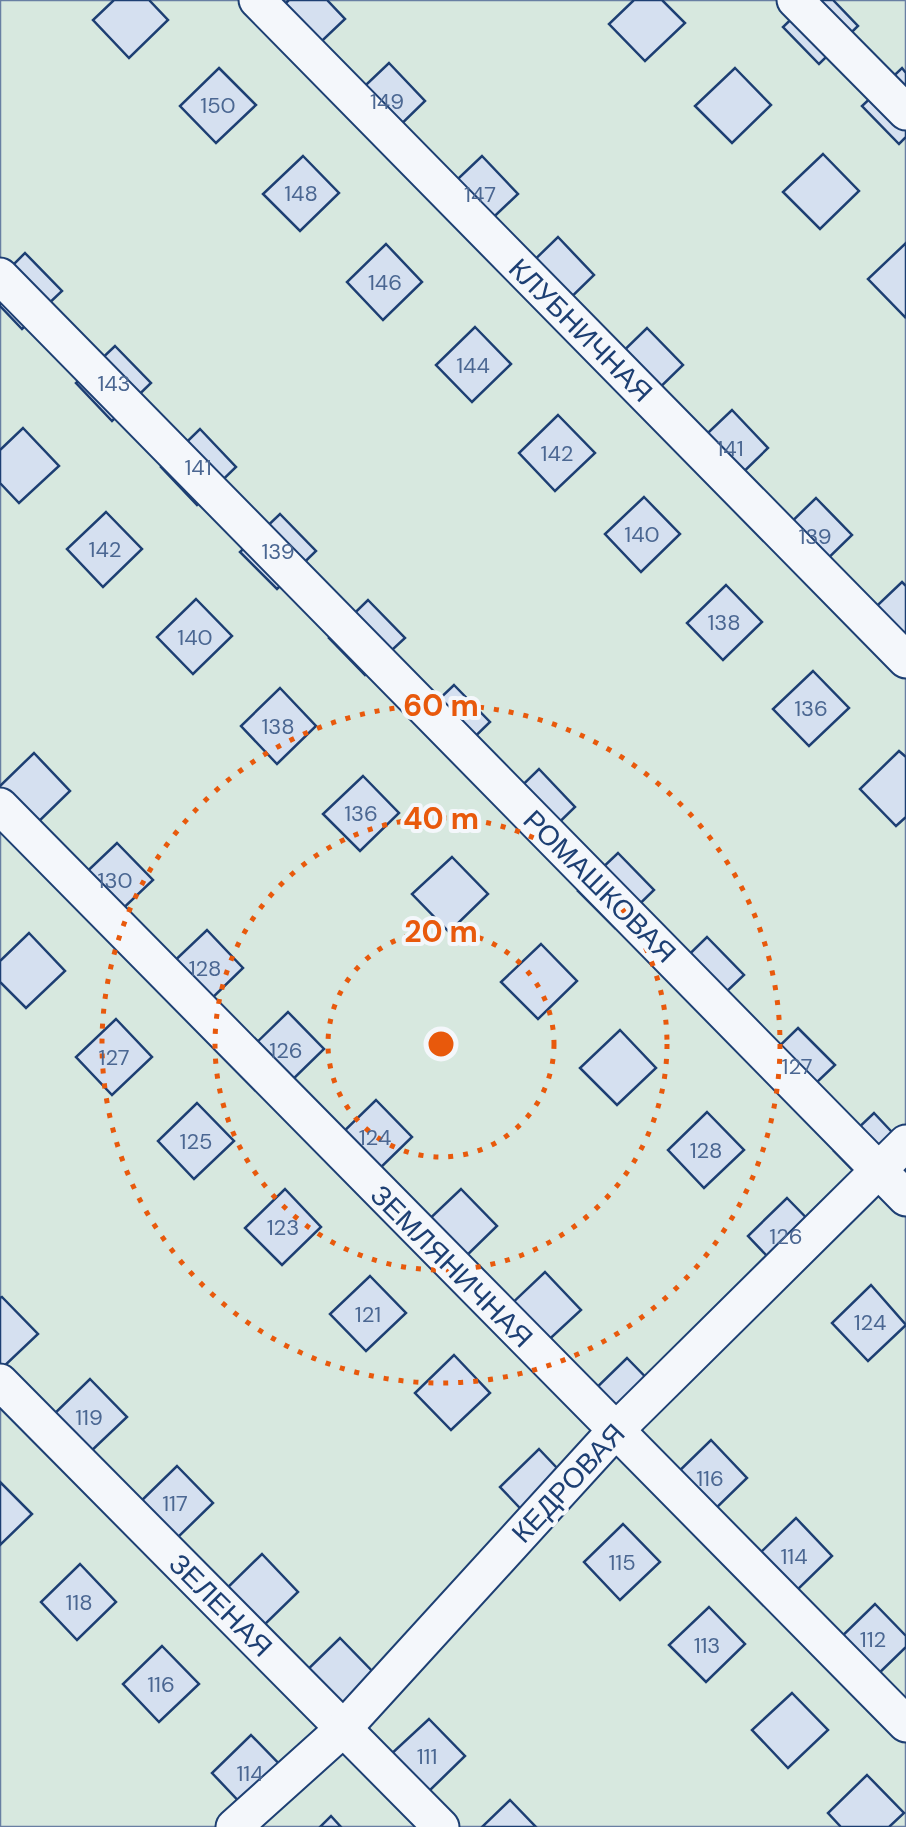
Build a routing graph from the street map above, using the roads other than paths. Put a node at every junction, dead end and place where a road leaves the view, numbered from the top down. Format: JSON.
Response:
{"nodes":[{"id":1,"x":257,"y":0,"type":"edge"},
{"id":2,"x":795,"y":0,"type":"edge"},
{"id":3,"x":906,"y":112,"type":"edge"},
{"id":4,"x":0,"y":276,"type":"edge"},
{"id":5,"x":906,"y":660,"type":"edge"},
{"id":6,"x":0,"y":806,"type":"edge"},
{"id":7,"x":906,"y":1143,"type":"edge"},
{"id":8,"x":879,"y":1170,"type":"junction"},
{"id":9,"x":906,"y":1198,"type":"edge"},
{"id":10,"x":0,"y":1382,"type":"edge"},
{"id":11,"x":615,"y":1431,"type":"junction"},
{"id":12,"x":906,"y":1724,"type":"edge"},
{"id":13,"x":343,"y":1729,"type":"junction"},
{"id":14,"x":234,"y":1827,"type":"edge"},
{"id":15,"x":441,"y":1827,"type":"edge"}],
"edges":[{"from":1,"to":5,"type":"street","name":"КЛУБНИЧНАЯ"},
{"from":2,"to":3,"type":"street"},
{"from":4,"to":8,"type":"street","name":"РОМАШКОВАЯ"},
{"from":6,"to":11,"type":"street","name":"ЗЕМЛЯНИЧНАЯ"},
{"from":7,"to":8,"type":"street","name":"КЕДРОВАЯ"},
{"from":8,"to":9,"type":"street","name":"РОМАШКОВАЯ"},
{"from":8,"to":11,"type":"street","name":"КЕДРОВАЯ"},
{"from":10,"to":13,"type":"street","name":"ЗЕЛЕНАЯ"},
{"from":11,"to":12,"type":"street","name":"ЗЕМЛЯНИЧНАЯ"},
{"from":11,"to":13,"type":"street","name":"КЕДРОВАЯ"},
{"from":13,"to":14,"type":"street","name":"КЕДРОВАЯ"},
{"from":13,"to":15,"type":"street","name":"ЗЕЛЕНАЯ"}]}
